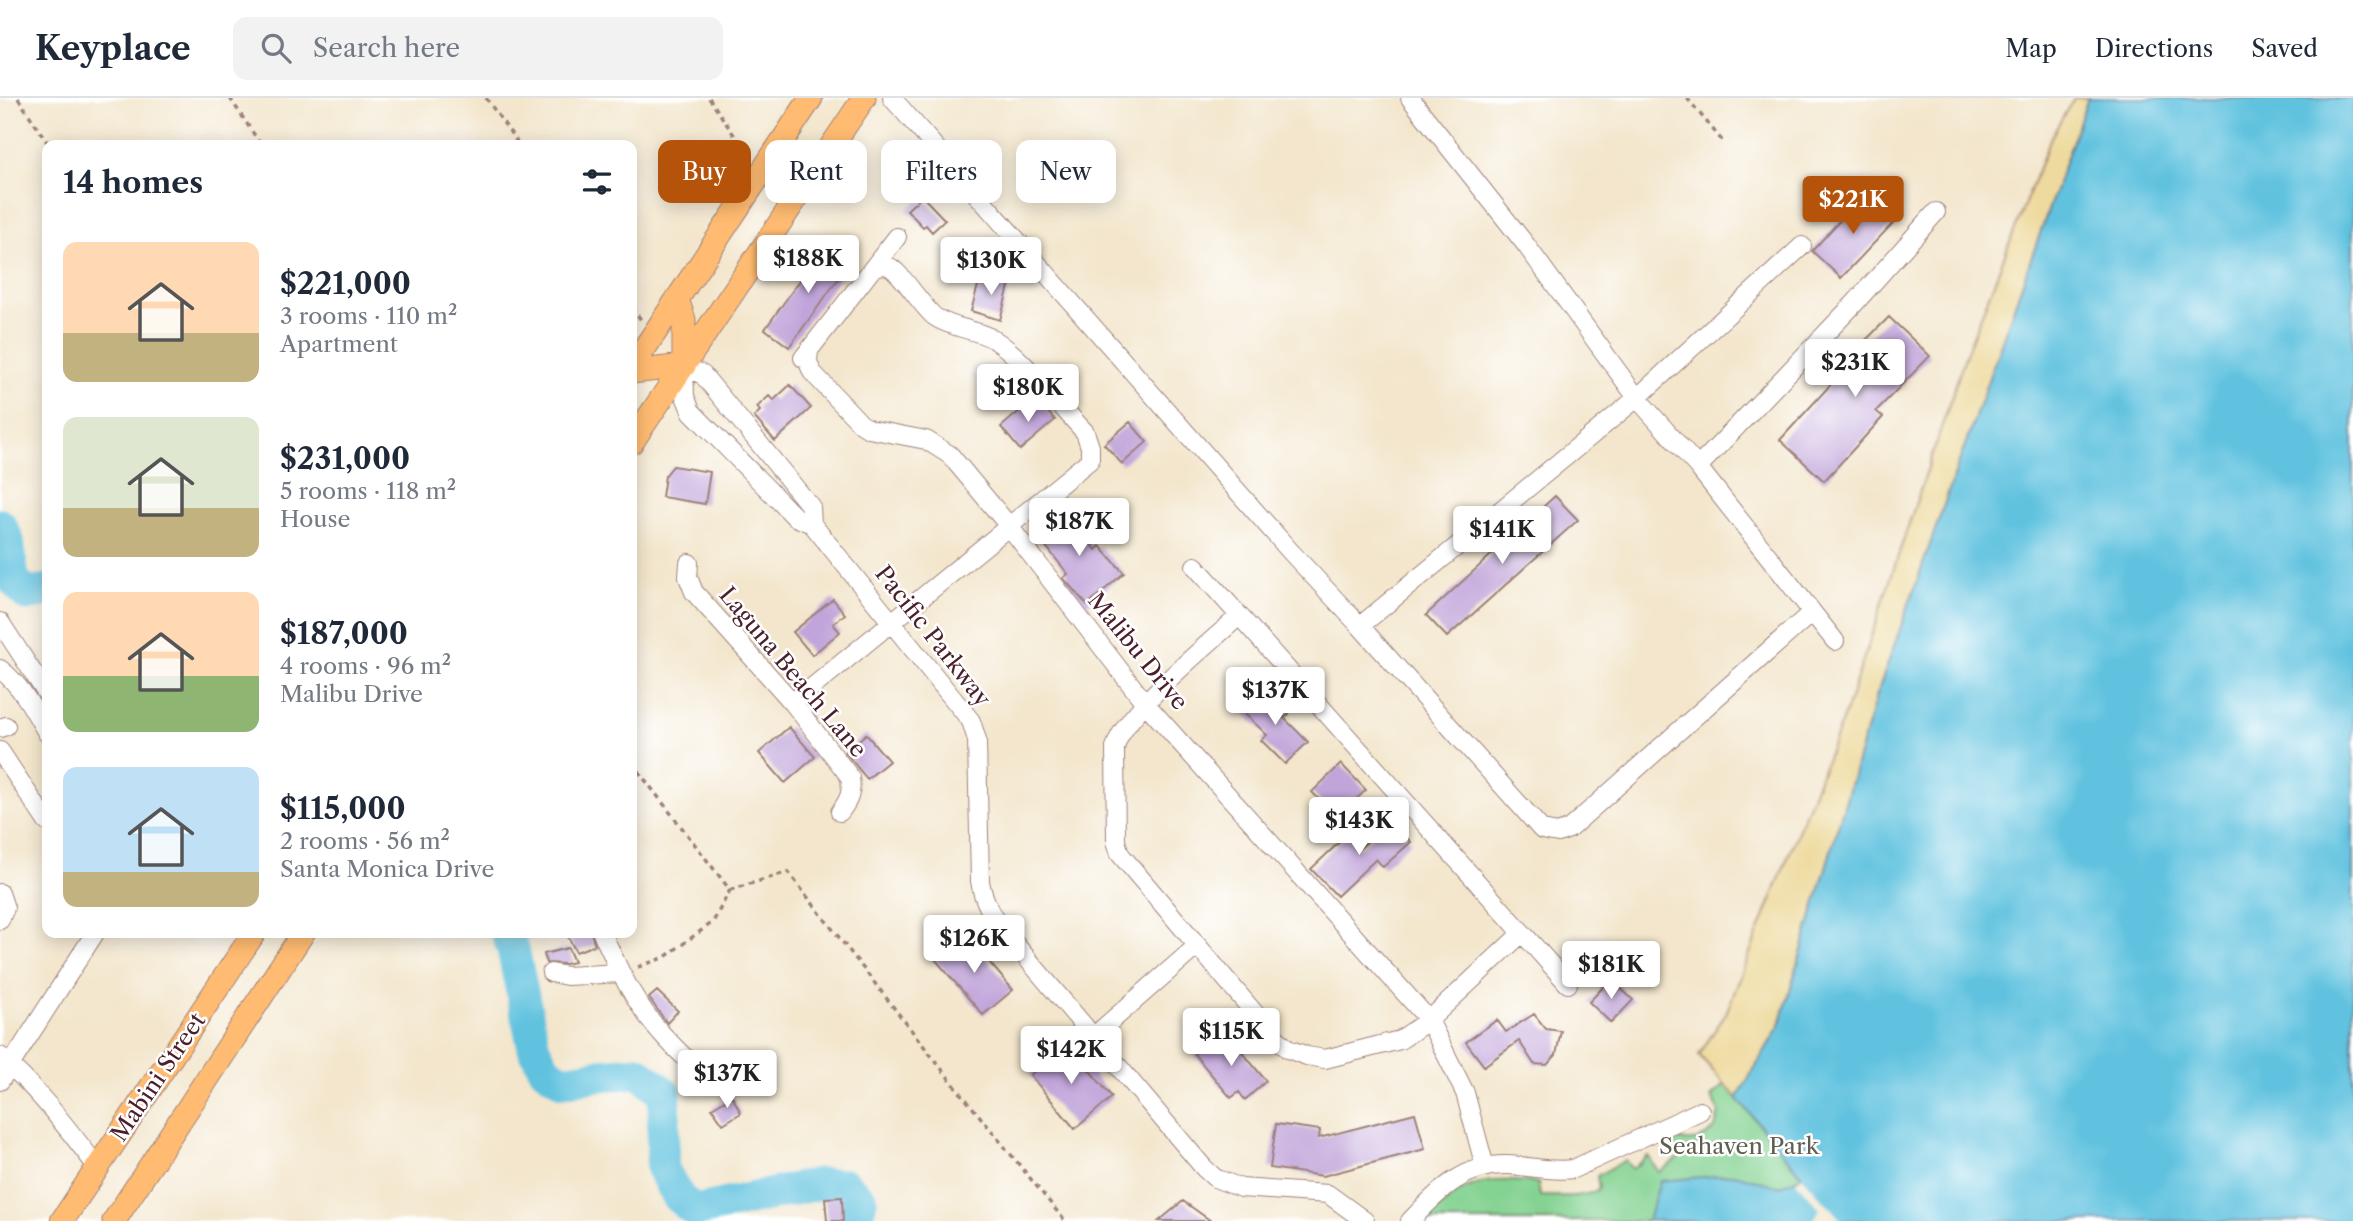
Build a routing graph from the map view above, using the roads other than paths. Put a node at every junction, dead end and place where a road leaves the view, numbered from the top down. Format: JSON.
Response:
{"nodes":[{"id":1,"x":811,"y":98,"type":"edge"},
{"id":2,"x":864,"y":98,"type":"edge"},
{"id":3,"x":892,"y":98,"type":"edge"},
{"id":4,"x":1410,"y":98,"type":"edge"},
{"id":5,"x":1936,"y":212,"type":"dead end"},
{"id":6,"x":897,"y":237,"type":"dead end"},
{"id":7,"x":1801,"y":246,"type":"dead end"},
{"id":8,"x":873,"y":268,"type":"junction"},
{"id":9,"x":677,"y":299,"type":"junction"},
{"id":10,"x":809,"y":350,"type":"junction"},
{"id":11,"x":637,"y":362,"type":"edge"},
{"id":12,"x":684,"y":366,"type":"junction"},
{"id":13,"x":797,"y":366,"type":"dead end"},
{"id":14,"x":637,"y":370,"type":"edge"},
{"id":15,"x":1637,"y":398,"type":"junction"},
{"id":16,"x":743,"y":423,"type":"junction"},
{"id":17,"x":637,"y":435,"type":"edge"},
{"id":18,"x":722,"y":441,"type":"junction"},
{"id":19,"x":1698,"y":467,"type":"junction"},
{"id":20,"x":812,"y":524,"type":"junction"},
{"id":21,"x":1009,"y":526,"type":"junction"},
{"id":22,"x":689,"y":563,"type":"dead end"},
{"id":23,"x":1195,"y":566,"type":"dead end"},
{"id":24,"x":1811,"y":613,"type":"junction"},
{"id":25,"x":1239,"y":616,"type":"junction"},
{"id":26,"x":0,"y":622,"type":"edge"},
{"id":27,"x":892,"y":622,"type":"junction"},
{"id":28,"x":1360,"y":626,"type":"junction"},
{"id":29,"x":1835,"y":640,"type":"dead end"},
{"id":30,"x":0,"y":669,"type":"edge"},
{"id":31,"x":42,"y":686,"type":"edge"},
{"id":32,"x":793,"y":703,"type":"junction"},
{"id":33,"x":1145,"y":703,"type":"junction"},
{"id":34,"x":42,"y":724,"type":"edge"},
{"id":35,"x":0,"y":751,"type":"edge"},
{"id":36,"x":840,"y":812,"type":"dead end"},
{"id":37,"x":42,"y":814,"type":"edge"},
{"id":38,"x":0,"y":894,"type":"edge"},
{"id":39,"x":0,"y":920,"type":"edge"},
{"id":40,"x":1522,"y":933,"type":"junction"},
{"id":41,"x":91,"y":938,"type":"edge"},
{"id":42,"x":251,"y":938,"type":"edge"},
{"id":43,"x":300,"y":938,"type":"edge"},
{"id":44,"x":604,"y":938,"type":"edge"},
{"id":45,"x":1197,"y":946,"type":"junction"},
{"id":46,"x":551,"y":972,"type":"dead end"},
{"id":47,"x":621,"y":973,"type":"junction"},
{"id":48,"x":1568,"y":984,"type":"dead end"},
{"id":49,"x":1429,"y":1020,"type":"junction"},
{"id":50,"x":1094,"y":1037,"type":"junction"},
{"id":51,"x":5,"y":1061,"type":"edge"},
{"id":52,"x":705,"y":1076,"type":"dead end"},
{"id":53,"x":0,"y":1081,"type":"edge"},
{"id":54,"x":1700,"y":1111,"type":"dead end"},
{"id":55,"x":1485,"y":1167,"type":"junction"},
{"id":56,"x":98,"y":1168,"type":"junction"},
{"id":57,"x":62,"y":1221,"type":"edge"},
{"id":58,"x":114,"y":1221,"type":"edge"},
{"id":59,"x":1365,"y":1221,"type":"edge"},
{"id":60,"x":1410,"y":1221,"type":"edge"}],
"edges":[{"from":1,"to":9,"type":"main road"},
{"from":2,"to":12,"type":"main road"},
{"from":3,"to":28,"type":"street"},
{"from":4,"to":15,"type":"street"},
{"from":5,"to":19,"type":"street"},
{"from":6,"to":8,"type":"street"},
{"from":7,"to":15,"type":"street"},
{"from":8,"to":10,"type":"street"},
{"from":8,"to":21,"type":"street"},
{"from":9,"to":11,"type":"main road"},
{"from":9,"to":12,"type":"main road"},
{"from":10,"to":13,"type":"street"},
{"from":10,"to":21,"type":"street","name":"Malibu Drive"},
{"from":12,"to":14,"type":"main road"},
{"from":12,"to":16,"type":"street","name":"Pacific Parkway"},
{"from":12,"to":17,"type":"main road"},
{"from":12,"to":18,"type":"street","name":"Pacific Parkway"},
{"from":15,"to":19,"type":"street"},
{"from":15,"to":28,"type":"street"},
{"from":16,"to":18,"type":"street"},
{"from":16,"to":20,"type":"street","name":"Pacific Parkway"},
{"from":18,"to":20,"type":"street","name":"Pacific Parkway"},
{"from":19,"to":24,"type":"street"},
{"from":20,"to":27,"type":"street","name":"Pacific Parkway"},
{"from":21,"to":27,"type":"street"},
{"from":21,"to":33,"type":"street","name":"Malibu Drive"},
{"from":22,"to":32,"type":"street","name":"Laguna Beach Lane"},
{"from":23,"to":25,"type":"street"},
{"from":24,"to":28,"type":"street"},
{"from":24,"to":29,"type":"street"},
{"from":25,"to":33,"type":"street"},
{"from":25,"to":40,"type":"street"},
{"from":26,"to":31,"type":"street"},
{"from":27,"to":32,"type":"street"},
{"from":27,"to":50,"type":"street","name":"Pacific Parkway"},
{"from":30,"to":34,"type":"street"},
{"from":32,"to":36,"type":"street","name":"Laguna Beach Lane"},
{"from":33,"to":45,"type":"street"},
{"from":33,"to":49,"type":"street","name":"Malibu Drive"},
{"from":35,"to":37,"type":"street"},
{"from":38,"to":39,"type":"street"},
{"from":40,"to":48,"type":"street"},
{"from":40,"to":49,"type":"street"},
{"from":41,"to":51,"type":"street"},
{"from":42,"to":56,"type":"main road","name":"Mabini Street"},
{"from":43,"to":58,"type":"main road","name":"Mabini Street"},
{"from":44,"to":47,"type":"street"},
{"from":45,"to":49,"type":"street"},
{"from":45,"to":50,"type":"street"},
{"from":46,"to":47,"type":"street"},
{"from":47,"to":52,"type":"street"},
{"from":49,"to":55,"type":"street","name":"Malibu Drive"},
{"from":50,"to":59,"type":"street","name":"Pacific Parkway"},
{"from":51,"to":53,"type":"street"},
{"from":51,"to":56,"type":"street"},
{"from":54,"to":55,"type":"street"},
{"from":55,"to":60,"type":"street"},
{"from":56,"to":57,"type":"main road","name":"Mabini Street"}]}
